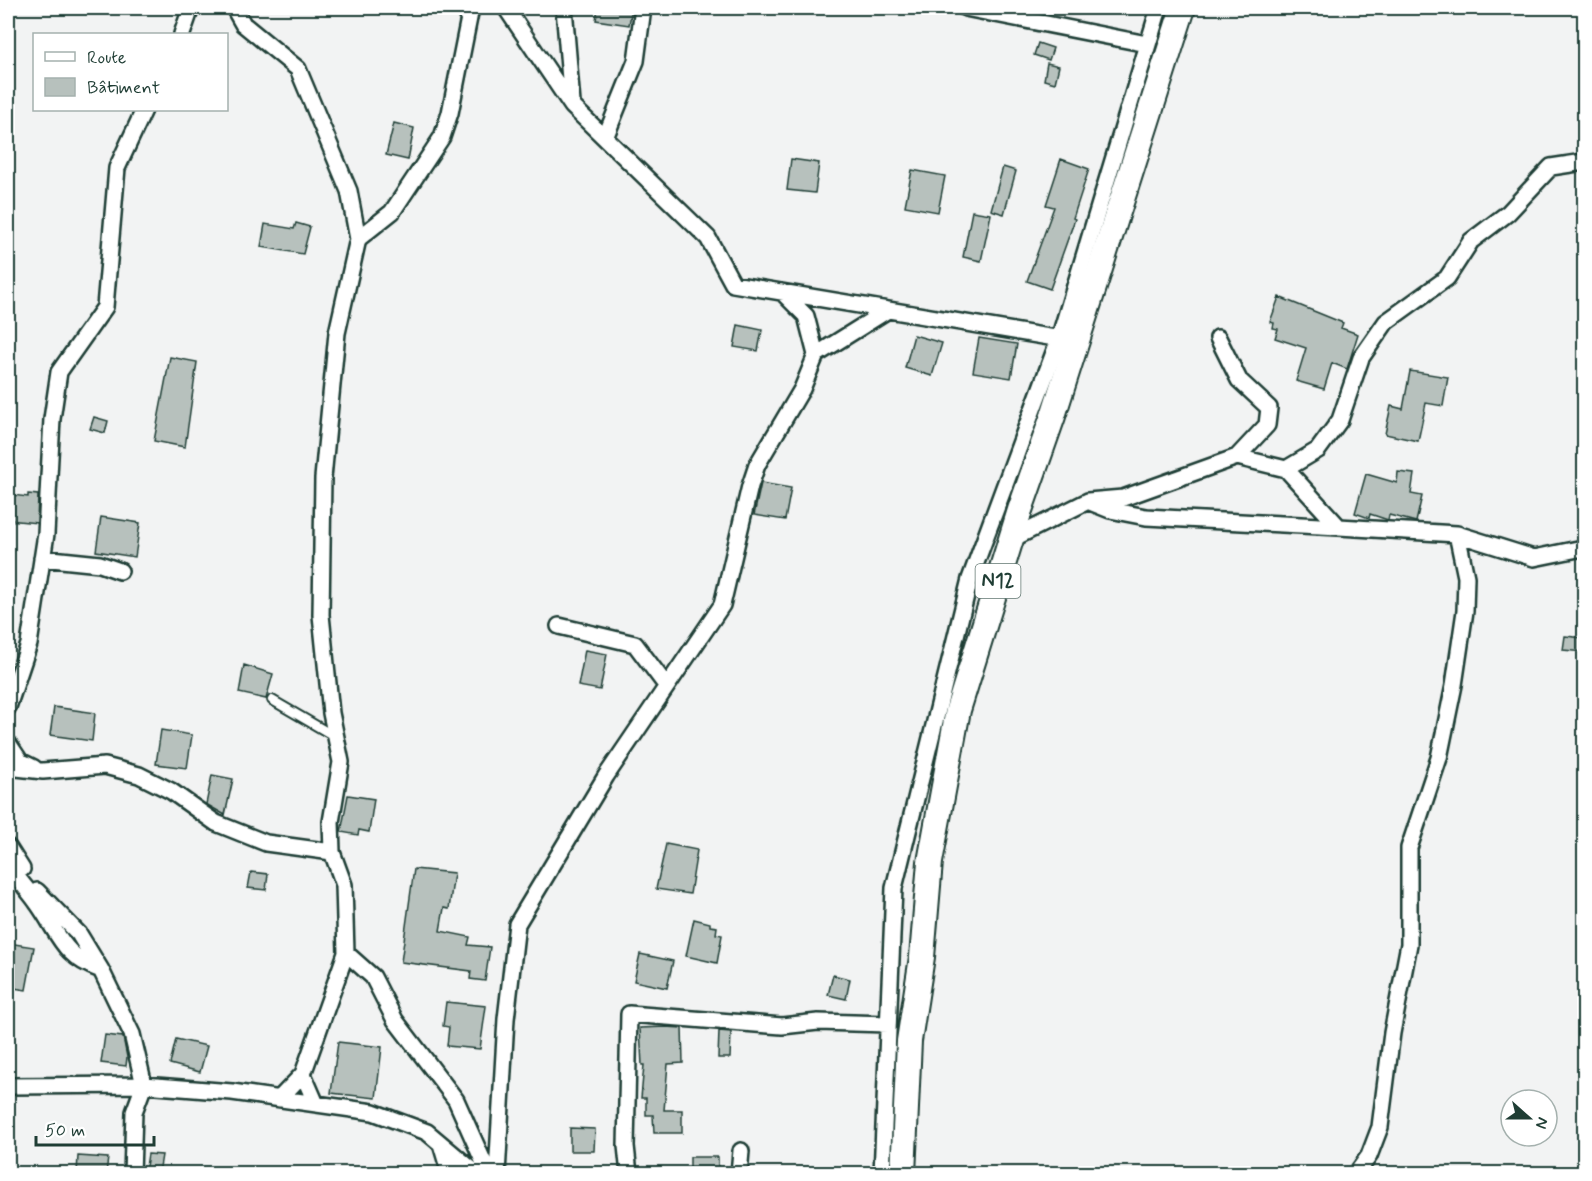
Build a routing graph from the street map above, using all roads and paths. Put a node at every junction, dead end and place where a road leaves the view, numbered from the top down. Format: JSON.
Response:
{"nodes":[{"id":1,"x":191,"y":8,"type":"edge"},
{"id":2,"x":234,"y":8,"type":"edge"},
{"id":3,"x":471,"y":8,"type":"edge"},
{"id":4,"x":506,"y":8,"type":"edge"},
{"id":5,"x":564,"y":8,"type":"edge"},
{"id":6,"x":644,"y":8,"type":"edge"},
{"id":7,"x":965,"y":8,"type":"edge"},
{"id":8,"x":1159,"y":8,"type":"edge"},
{"id":9,"x":1183,"y":8,"type":"edge"},
{"id":10,"x":182,"y":33,"type":"edge"},
{"id":11,"x":1147,"y":44,"type":"junction"},
{"id":12,"x":572,"y":106,"type":"junction"},
{"id":13,"x":144,"y":111,"type":"edge"},
{"id":14,"x":605,"y":138,"type":"junction"},
{"id":15,"x":1584,"y":162,"type":"edge"},
{"id":16,"x":358,"y":239,"type":"junction"},
{"id":17,"x":782,"y":292,"type":"junction"},
{"id":18,"x":888,"y":310,"type":"junction"},
{"id":19,"x":1218,"y":338,"type":"dead end"},
{"id":20,"x":1067,"y":340,"type":"junction"},
{"id":21,"x":816,"y":355,"type":"junction"},
{"id":22,"x":1237,"y":457,"type":"junction"},
{"id":23,"x":1286,"y":470,"type":"junction"},
{"id":24,"x":1088,"y":501,"type":"junction"},
{"id":25,"x":1339,"y":527,"type":"junction"},
{"id":26,"x":1457,"y":534,"type":"junction"},
{"id":27,"x":1010,"y":540,"type":"junction"},
{"id":28,"x":1578,"y":549,"type":"dead end"},
{"id":29,"x":42,"y":558,"type":"junction"},
{"id":30,"x":120,"y":571,"type":"dead end"},
{"id":31,"x":560,"y":626,"type":"dead end"},
{"id":32,"x":665,"y":684,"type":"junction"},
{"id":33,"x":272,"y":700,"type":"dead end"},
{"id":34,"x":8,"y":707,"type":"edge"},
{"id":35,"x":336,"y":737,"type":"junction"},
{"id":36,"x":8,"y":743,"type":"edge"},
{"id":37,"x":8,"y":767,"type":"edge"},
{"id":38,"x":43,"y":771,"type":"junction"},
{"id":39,"x":8,"y":847,"type":"edge"},
{"id":40,"x":332,"y":852,"type":"junction"},
{"id":41,"x":8,"y":862,"type":"edge"},
{"id":42,"x":346,"y":953,"type":"junction"},
{"id":43,"x":101,"y":970,"type":"junction"},
{"id":44,"x":888,"y":1024,"type":"junction"},
{"id":45,"x":303,"y":1074,"type":"junction"},
{"id":46,"x":144,"y":1085,"type":"junction"},
{"id":47,"x":8,"y":1086,"type":"edge"},
{"id":48,"x":279,"y":1099,"type":"junction"},
{"id":49,"x":316,"y":1104,"type":"junction"},
{"id":50,"x":441,"y":1144,"type":"junction"},
{"id":51,"x":741,"y":1151,"type":"dead end"},
{"id":52,"x":132,"y":1173,"type":"edge"},
{"id":53,"x":450,"y":1173,"type":"edge"},
{"id":54,"x":477,"y":1173,"type":"edge"},
{"id":55,"x":489,"y":1173,"type":"edge"},
{"id":56,"x":497,"y":1173,"type":"edge"},
{"id":57,"x":628,"y":1173,"type":"edge"},
{"id":58,"x":740,"y":1173,"type":"edge"},
{"id":59,"x":882,"y":1173,"type":"edge"},
{"id":60,"x":903,"y":1173,"type":"edge"},
{"id":61,"x":1356,"y":1173,"type":"edge"}],
"edges":[{"from":1,"to":10,"type":"street"},
{"from":2,"to":16,"type":"street"},
{"from":3,"to":16,"type":"street"},
{"from":4,"to":12,"type":"street"},
{"from":5,"to":12,"type":"street"},
{"from":6,"to":14,"type":"street"},
{"from":7,"to":11,"type":"street"},
{"from":8,"to":11,"type":"street"},
{"from":9,"to":20,"type":"main road","number":"N12"},
{"from":11,"to":20,"type":"street"},
{"from":12,"to":14,"type":"street"},
{"from":13,"to":29,"type":"street"},
{"from":14,"to":17,"type":"street"},
{"from":15,"to":23,"type":"street"},
{"from":16,"to":35,"type":"street"},
{"from":17,"to":18,"type":"street"},
{"from":17,"to":21,"type":"street"},
{"from":18,"to":20,"type":"street"},
{"from":18,"to":21,"type":"street"},
{"from":19,"to":22,"type":"street"},
{"from":20,"to":27,"type":"main road","number":"N12"},
{"from":20,"to":44,"type":"street"},
{"from":21,"to":32,"type":"street"},
{"from":22,"to":23,"type":"street"},
{"from":22,"to":24,"type":"street"},
{"from":23,"to":25,"type":"street"},
{"from":24,"to":25,"type":"street"},
{"from":24,"to":27,"type":"street"},
{"from":25,"to":26,"type":"street"},
{"from":26,"to":28,"type":"street"},
{"from":26,"to":61,"type":"street"},
{"from":27,"to":60,"type":"main road","number":"N12"},
{"from":29,"to":30,"type":"street"},
{"from":29,"to":34,"type":"street"},
{"from":31,"to":32,"type":"street"},
{"from":32,"to":56,"type":"street"},
{"from":33,"to":35,"type":"lane"},
{"from":35,"to":40,"type":"street"},
{"from":36,"to":38,"type":"street"},
{"from":37,"to":38,"type":"street"},
{"from":38,"to":40,"type":"street"},
{"from":39,"to":43,"type":"street"},
{"from":40,"to":42,"type":"street"},
{"from":41,"to":43,"type":"street"},
{"from":42,"to":45,"type":"street"},
{"from":42,"to":55,"type":"street"},
{"from":43,"to":46,"type":"street"},
{"from":44,"to":57,"type":"street"},
{"from":44,"to":59,"type":"street"},
{"from":45,"to":48,"type":"street"},
{"from":45,"to":49,"type":"street"},
{"from":46,"to":47,"type":"street"},
{"from":46,"to":48,"type":"street"},
{"from":46,"to":52,"type":"street"},
{"from":48,"to":49,"type":"street"},
{"from":49,"to":50,"type":"street"},
{"from":50,"to":53,"type":"street"},
{"from":50,"to":54,"type":"street"},
{"from":51,"to":58,"type":"street"}]}
